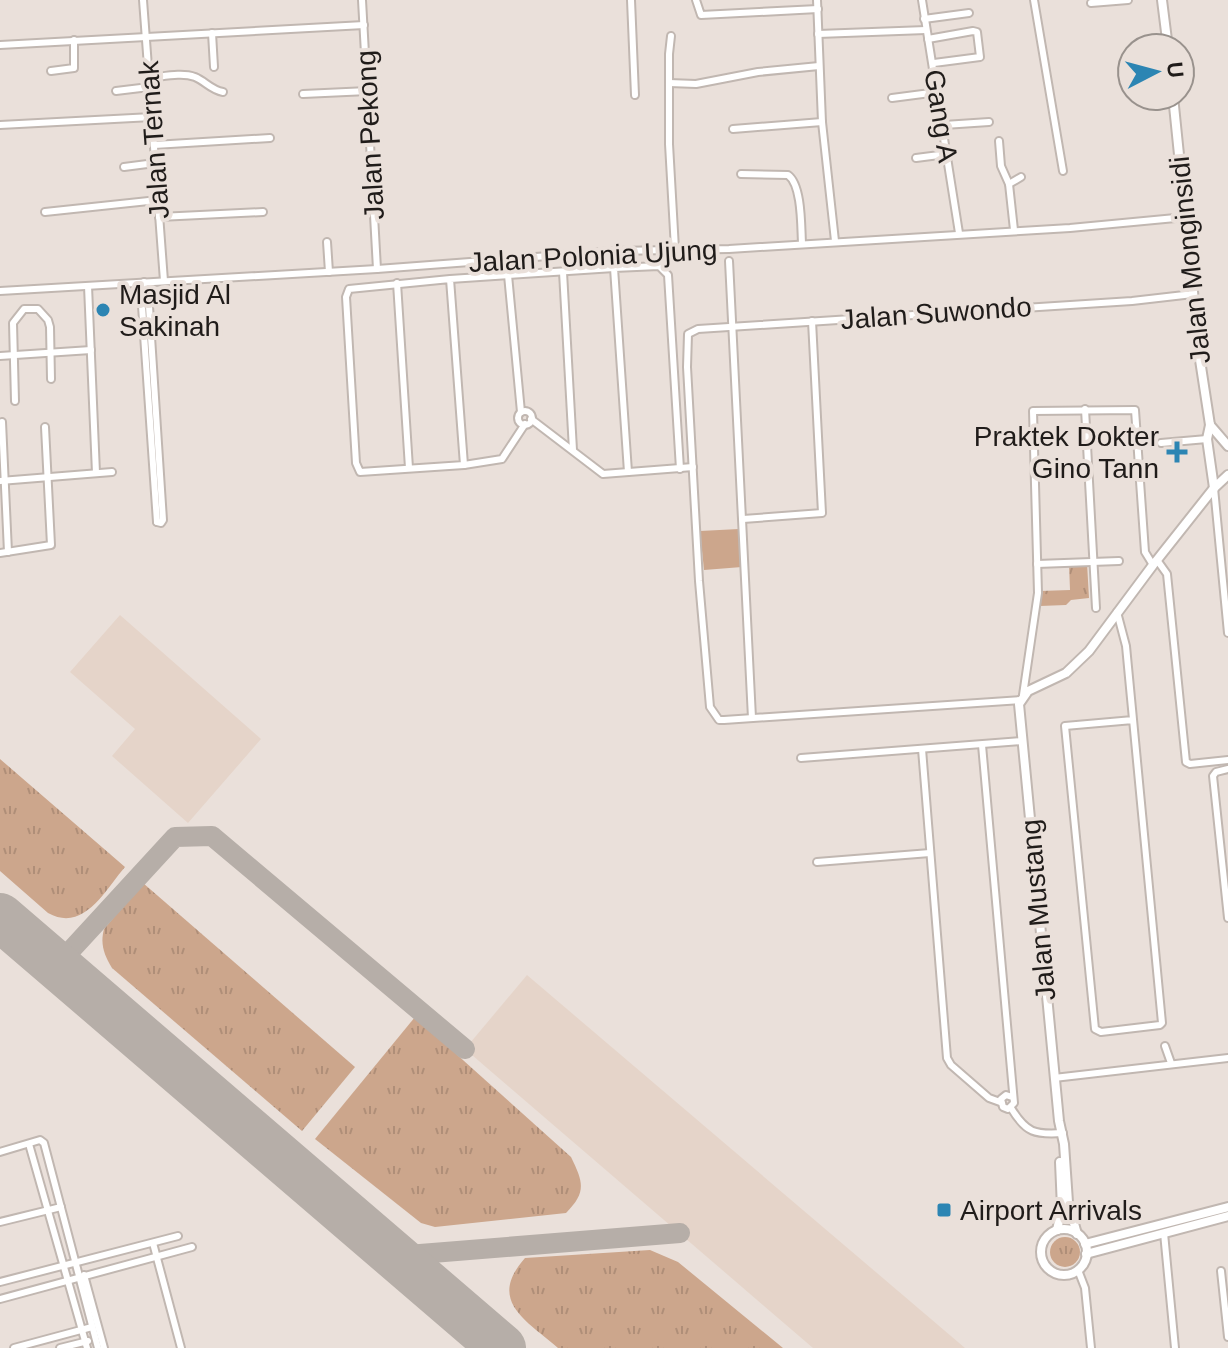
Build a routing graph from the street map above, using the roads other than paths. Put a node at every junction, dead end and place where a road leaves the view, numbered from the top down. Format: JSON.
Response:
{"nodes":[{"id":1,"x":143,"y":0,"type":"edge"},
{"id":2,"x":362,"y":0,"type":"edge"},
{"id":3,"x":631,"y":0,"type":"edge"},
{"id":4,"x":696,"y":0,"type":"edge"},
{"id":5,"x":817,"y":0,"type":"edge"},
{"id":6,"x":922,"y":0,"type":"edge"},
{"id":7,"x":1034,"y":0,"type":"edge"},
{"id":8,"x":1128,"y":0,"type":"edge"},
{"id":9,"x":1162,"y":0,"type":"edge"},
{"id":10,"x":1091,"y":3,"type":"dead end"},
{"id":11,"x":818,"y":9,"type":"junction"},
{"id":12,"x":969,"y":13,"type":"dead end"},
{"id":13,"x":924,"y":19,"type":"junction"},
{"id":14,"x":364,"y":25,"type":"junction"},
{"id":15,"x":926,"y":30,"type":"junction"},
{"id":16,"x":1166,"y":32,"type":"edge"},
{"id":17,"x":212,"y":33,"type":"junction"},
{"id":18,"x":818,"y":34,"type":"junction"},
{"id":19,"x":671,"y":36,"type":"dead end"},
{"id":20,"x":146,"y":37,"type":"junction"},
{"id":21,"x":928,"y":39,"type":"junction"},
{"id":22,"x":74,"y":40,"type":"junction"},
{"id":23,"x":0,"y":45,"type":"edge"},
{"id":24,"x":934,"y":63,"type":"junction"},
{"id":25,"x":819,"y":66,"type":"junction"},
{"id":26,"x":214,"y":67,"type":"dead end"},
{"id":27,"x":51,"y":71,"type":"dead end"},
{"id":28,"x":149,"y":78,"type":"junction"},
{"id":29,"x":669,"y":83,"type":"junction"},
{"id":30,"x":149,"y":87,"type":"junction"},
{"id":31,"x":116,"y":91,"type":"dead end"},
{"id":32,"x":368,"y":91,"type":"junction"},
{"id":33,"x":223,"y":92,"type":"dead end"},
{"id":34,"x":938,"y":92,"type":"junction"},
{"id":35,"x":303,"y":94,"type":"dead end"},
{"id":36,"x":635,"y":95,"type":"dead end"},
{"id":37,"x":892,"y":98,"type":"dead end"},
{"id":38,"x":1175,"y":112,"type":"edge"},
{"id":39,"x":152,"y":117,"type":"junction"},
{"id":40,"x":822,"y":122,"type":"junction"},
{"id":41,"x":989,"y":122,"type":"dead end"},
{"id":42,"x":0,"y":125,"type":"edge"},
{"id":43,"x":944,"y":125,"type":"junction"},
{"id":44,"x":733,"y":129,"type":"dead end"},
{"id":45,"x":270,"y":138,"type":"dead end"},
{"id":46,"x":999,"y":141,"type":"dead end"},
{"id":47,"x":154,"y":145,"type":"junction"},
{"id":48,"x":947,"y":154,"type":"junction"},
{"id":49,"x":916,"y":158,"type":"dead end"},
{"id":50,"x":155,"y":163,"type":"junction"},
{"id":51,"x":124,"y":167,"type":"dead end"},
{"id":52,"x":1063,"y":171,"type":"dead end"},
{"id":53,"x":741,"y":174,"type":"dead end"},
{"id":54,"x":1021,"y":177,"type":"dead end"},
{"id":55,"x":1009,"y":184,"type":"junction"},
{"id":56,"x":158,"y":200,"type":"junction"},
{"id":57,"x":45,"y":212,"type":"dead end"},
{"id":58,"x":263,"y":212,"type":"dead end"},
{"id":59,"x":159,"y":217,"type":"junction"},
{"id":60,"x":1186,"y":217,"type":"junction"},
{"id":61,"x":1014,"y":230,"type":"junction"},
{"id":62,"x":959,"y":233,"type":"junction"},
{"id":63,"x":835,"y":241,"type":"junction"},
{"id":64,"x":327,"y":242,"type":"dead end"},
{"id":65,"x":802,"y":243,"type":"junction"},
{"id":66,"x":675,"y":249,"type":"junction"},
{"id":67,"x":729,"y":261,"type":"dead end"},
{"id":68,"x":614,"y":268,"type":"junction"},
{"id":69,"x":377,"y":269,"type":"junction"},
{"id":70,"x":329,"y":272,"type":"junction"},
{"id":71,"x":563,"y":272,"type":"junction"},
{"id":72,"x":508,"y":275,"type":"junction"},
{"id":73,"x":450,"y":279,"type":"junction"},
{"id":74,"x":164,"y":281,"type":"junction"},
{"id":75,"x":144,"y":282,"type":"junction"},
{"id":76,"x":397,"y":283,"type":"junction"},
{"id":77,"x":88,"y":286,"type":"junction"},
{"id":78,"x":28,"y":289,"type":"junction"},
{"id":79,"x":0,"y":291,"type":"edge"},
{"id":80,"x":1193,"y":294,"type":"junction"},
{"id":81,"x":30,"y":307,"type":"junction"},
{"id":82,"x":812,"y":321,"type":"junction"},
{"id":83,"x":731,"y":328,"type":"junction"},
{"id":84,"x":91,"y":350,"type":"junction"},
{"id":85,"x":50,"y":353,"type":"junction"},
{"id":86,"x":13,"y":355,"type":"junction"},
{"id":87,"x":0,"y":356,"type":"edge"},
{"id":88,"x":51,"y":379,"type":"dead end"},
{"id":89,"x":15,"y":401,"type":"dead end"},
{"id":90,"x":1085,"y":409,"type":"junction"},
{"id":91,"x":521,"y":412,"type":"junction"},
{"id":92,"x":531,"y":419,"type":"junction"},
{"id":93,"x":2,"y":422,"type":"edge"},
{"id":94,"x":525,"y":424,"type":"junction"},
{"id":95,"x":1210,"y":425,"type":"junction"},
{"id":96,"x":45,"y":427,"type":"dead end"},
{"id":97,"x":1207,"y":439,"type":"junction"},
{"id":98,"x":1161,"y":443,"type":"dead end"},
{"id":99,"x":1228,"y":446,"type":"edge"},
{"id":100,"x":573,"y":450,"type":"junction"},
{"id":101,"x":464,"y":465,"type":"junction"},
{"id":102,"x":693,"y":467,"type":"junction"},
{"id":103,"x":156,"y":468,"type":"junction"},
{"id":104,"x":409,"y":468,"type":"junction"},
{"id":105,"x":680,"y":469,"type":"junction"},
{"id":106,"x":112,"y":472,"type":"dead end"},
{"id":107,"x":628,"y":472,"type":"junction"},
{"id":108,"x":96,"y":473,"type":"junction"},
{"id":109,"x":1228,"y":475,"type":"edge"},
{"id":110,"x":49,"y":478,"type":"junction"},
{"id":111,"x":2,"y":481,"type":"edge"},
{"id":112,"x":1214,"y":488,"type":"junction"},
{"id":113,"x":743,"y":519,"type":"junction"},
{"id":114,"x":4,"y":552,"type":"edge"},
{"id":115,"x":1094,"y":561,"type":"junction"},
{"id":116,"x":1119,"y":561,"type":"dead end"},
{"id":117,"x":1155,"y":562,"type":"junction"},
{"id":118,"x":1037,"y":564,"type":"junction"},
{"id":119,"x":1226,"y":590,"type":"edge"},
{"id":120,"x":1096,"y":608,"type":"dead end"},
{"id":121,"x":1117,"y":612,"type":"junction"},
{"id":122,"x":1228,"y":633,"type":"edge"},
{"id":123,"x":1022,"y":698,"type":"junction"},
{"id":124,"x":752,"y":718,"type":"junction"},
{"id":125,"x":1133,"y":720,"type":"junction"},
{"id":126,"x":1022,"y":741,"type":"junction"},
{"id":127,"x":982,"y":745,"type":"junction"},
{"id":128,"x":922,"y":749,"type":"junction"},
{"id":129,"x":801,"y":758,"type":"dead end"},
{"id":130,"x":1228,"y":760,"type":"edge"},
{"id":131,"x":1228,"y":769,"type":"edge"},
{"id":132,"x":930,"y":853,"type":"junction"},
{"id":133,"x":817,"y":862,"type":"dead end"},
{"id":134,"x":1228,"y":918,"type":"edge"},
{"id":135,"x":1165,"y":1046,"type":"dead end"},
{"id":136,"x":1228,"y":1058,"type":"edge"},
{"id":137,"x":1171,"y":1063,"type":"junction"},
{"id":138,"x":1054,"y":1078,"type":"junction"},
{"id":139,"x":1012,"y":1097,"type":"junction"},
{"id":140,"x":1000,"y":1102,"type":"junction"},
{"id":141,"x":1011,"y":1108,"type":"junction"},
{"id":142,"x":1060,"y":1133,"type":"junction"},
{"id":143,"x":29,"y":1144,"type":"junction"},
{"id":144,"x":0,"y":1152,"type":"edge"},
{"id":145,"x":61,"y":1207,"type":"junction"},
{"id":146,"x":1228,"y":1207,"type":"edge"},
{"id":147,"x":49,"y":1209,"type":"junction"},
{"id":148,"x":1228,"y":1216,"type":"edge"},
{"id":149,"x":1197,"y":1219,"type":"junction"},
{"id":150,"x":0,"y":1222,"type":"edge"},
{"id":151,"x":1057,"y":1230,"type":"junction"},
{"id":152,"x":1164,"y":1233,"type":"junction"},
{"id":153,"x":1077,"y":1234,"type":"junction"},
{"id":154,"x":178,"y":1236,"type":"dead end"},
{"id":155,"x":153,"y":1243,"type":"junction"},
{"id":156,"x":192,"y":1247,"type":"dead end"},
{"id":157,"x":1085,"y":1249,"type":"junction"},
{"id":158,"x":156,"y":1258,"type":"junction"},
{"id":159,"x":75,"y":1262,"type":"junction"},
{"id":160,"x":64,"y":1265,"type":"junction"},
{"id":161,"x":1078,"y":1270,"type":"junction"},
{"id":162,"x":1221,"y":1271,"type":"dead end"},
{"id":163,"x":82,"y":1276,"type":"junction"},
{"id":164,"x":68,"y":1280,"type":"junction"},
{"id":165,"x":0,"y":1282,"type":"edge"},
{"id":166,"x":0,"y":1299,"type":"edge"},
{"id":167,"x":92,"y":1327,"type":"junction"},
{"id":168,"x":82,"y":1331,"type":"junction"},
{"id":169,"x":1228,"y":1337,"type":"edge"},
{"id":170,"x":95,"y":1338,"type":"junction"},
{"id":171,"x":86,"y":1345,"type":"edge"},
{"id":172,"x":14,"y":1348,"type":"edge"},
{"id":173,"x":60,"y":1348,"type":"edge"},
{"id":174,"x":101,"y":1348,"type":"edge"},
{"id":175,"x":181,"y":1348,"type":"edge"},
{"id":176,"x":1091,"y":1348,"type":"edge"},
{"id":177,"x":1175,"y":1348,"type":"edge"}],
"edges":[{"from":1,"to":20,"type":"street","name":"Jalan Ternak"},
{"from":2,"to":14,"type":"street","name":"Jalan Pekong"},
{"from":3,"to":36,"type":"street"},
{"from":4,"to":11,"type":"street"},
{"from":5,"to":11,"type":"street"},
{"from":6,"to":13,"type":"street","name":"Gang A"},
{"from":7,"to":52,"type":"street"},
{"from":8,"to":10,"type":"street"},
{"from":9,"to":16,"type":"main road"},
{"from":11,"to":18,"type":"street"},
{"from":12,"to":13,"type":"street"},
{"from":13,"to":15,"type":"street","name":"Gang A"},
{"from":14,"to":17,"type":"street"},
{"from":14,"to":32,"type":"street","name":"Jalan Pekong"},
{"from":15,"to":18,"type":"street"},
{"from":15,"to":21,"type":"street","name":"Gang A"},
{"from":17,"to":20,"type":"street"},
{"from":17,"to":26,"type":"street"},
{"from":18,"to":25,"type":"street"},
{"from":19,"to":29,"type":"street"},
{"from":20,"to":22,"type":"street"},
{"from":20,"to":28,"type":"street","name":"Jalan Ternak"},
{"from":21,"to":24,"type":"street","name":"Gang A"},
{"from":21,"to":24,"type":"street"},
{"from":22,"to":23,"type":"street"},
{"from":22,"to":27,"type":"street"},
{"from":24,"to":34,"type":"street","name":"Gang A"},
{"from":25,"to":29,"type":"street"},
{"from":25,"to":40,"type":"street"},
{"from":28,"to":30,"type":"street","name":"Jalan Ternak"},
{"from":28,"to":33,"type":"street"},
{"from":29,"to":66,"type":"street"},
{"from":30,"to":31,"type":"street"},
{"from":30,"to":39,"type":"street","name":"Jalan Ternak"},
{"from":32,"to":35,"type":"street"},
{"from":32,"to":69,"type":"street","name":"Jalan Pekong"},
{"from":34,"to":37,"type":"street"},
{"from":34,"to":43,"type":"street","name":"Gang A"},
{"from":38,"to":60,"type":"main road","name":"Jalan Monginsidi"},
{"from":39,"to":42,"type":"street"},
{"from":39,"to":47,"type":"street","name":"Jalan Ternak"},
{"from":40,"to":44,"type":"street"},
{"from":40,"to":63,"type":"street"},
{"from":41,"to":43,"type":"street"},
{"from":43,"to":48,"type":"street","name":"Gang A"},
{"from":45,"to":47,"type":"street"},
{"from":46,"to":55,"type":"street"},
{"from":47,"to":50,"type":"street","name":"Jalan Ternak"},
{"from":48,"to":49,"type":"street"},
{"from":48,"to":62,"type":"street","name":"Gang A"},
{"from":50,"to":51,"type":"street"},
{"from":50,"to":56,"type":"street","name":"Jalan Ternak"},
{"from":53,"to":65,"type":"street"},
{"from":54,"to":55,"type":"street"},
{"from":55,"to":61,"type":"street"},
{"from":56,"to":57,"type":"street"},
{"from":56,"to":59,"type":"street","name":"Jalan Ternak"},
{"from":58,"to":59,"type":"street"},
{"from":59,"to":74,"type":"street","name":"Jalan Ternak"},
{"from":60,"to":61,"type":"street","name":"Jalan Polonia Ujung"},
{"from":60,"to":80,"type":"main road","name":"Jalan Monginsidi"},
{"from":61,"to":62,"type":"street","name":"Jalan Polonia Ujung"},
{"from":62,"to":63,"type":"street","name":"Jalan Polonia Ujung"},
{"from":63,"to":65,"type":"street","name":"Jalan Polonia Ujung"},
{"from":64,"to":70,"type":"street"},
{"from":65,"to":66,"type":"street","name":"Jalan Polonia Ujung"},
{"from":66,"to":69,"type":"street","name":"Jalan Polonia Ujung"},
{"from":67,"to":83,"type":"street"},
{"from":68,"to":71,"type":"street"},
{"from":68,"to":105,"type":"street"},
{"from":68,"to":107,"type":"street"},
{"from":69,"to":70,"type":"street","name":"Jalan Polonia Ujung"},
{"from":70,"to":74,"type":"street","name":"Jalan Polonia Ujung"},
{"from":71,"to":72,"type":"street"},
{"from":71,"to":100,"type":"street"},
{"from":72,"to":73,"type":"street"},
{"from":72,"to":91,"type":"street"},
{"from":73,"to":76,"type":"street"},
{"from":73,"to":101,"type":"street"},
{"from":74,"to":75,"type":"street","name":"Jalan Polonia Ujung"},
{"from":75,"to":77,"type":"street","name":"Jalan Polonia Ujung"},
{"from":75,"to":103,"type":"street"},
{"from":76,"to":104,"type":"street"},
{"from":76,"to":104,"type":"street"},
{"from":77,"to":78,"type":"street","name":"Jalan Polonia Ujung"},
{"from":77,"to":84,"type":"street"},
{"from":78,"to":79,"type":"street","name":"Jalan Polonia Ujung"},
{"from":78,"to":81,"type":"street"},
{"from":80,"to":82,"type":"street","name":"Jalan Suwondo"},
{"from":80,"to":95,"type":"main road","name":"Jalan Monginsidi"},
{"from":81,"to":85,"type":"street"},
{"from":81,"to":86,"type":"street"},
{"from":82,"to":83,"type":"street","name":"Jalan Suwondo"},
{"from":82,"to":113,"type":"street"},
{"from":83,"to":102,"type":"street","name":"Jalan Suwondo"},
{"from":83,"to":113,"type":"street"},
{"from":84,"to":85,"type":"street"},
{"from":84,"to":108,"type":"street"},
{"from":85,"to":86,"type":"street"},
{"from":85,"to":88,"type":"street"},
{"from":86,"to":87,"type":"street"},
{"from":86,"to":89,"type":"street"},
{"from":90,"to":115,"type":"street"},
{"from":90,"to":117,"type":"street"},
{"from":90,"to":118,"type":"street"},
{"from":91,"to":92,"type":"street"},
{"from":91,"to":94,"type":"street"},
{"from":92,"to":94,"type":"street"},
{"from":92,"to":100,"type":"street"},
{"from":93,"to":111,"type":"street"},
{"from":94,"to":101,"type":"street"},
{"from":95,"to":97,"type":"main road","name":"Jalan Monginsidi"},
{"from":95,"to":99,"type":"main road"},
{"from":96,"to":110,"type":"street"},
{"from":97,"to":98,"type":"street"},
{"from":97,"to":112,"type":"main road","name":"Jalan Monginsidi"},
{"from":100,"to":107,"type":"street"},
{"from":101,"to":104,"type":"street"},
{"from":102,"to":105,"type":"street"},
{"from":102,"to":124,"type":"street"},
{"from":103,"to":103,"type":"street"},
{"from":105,"to":107,"type":"street"},
{"from":106,"to":108,"type":"street"},
{"from":108,"to":110,"type":"street"},
{"from":109,"to":112,"type":"main road"},
{"from":110,"to":111,"type":"street"},
{"from":110,"to":114,"type":"street"},
{"from":111,"to":114,"type":"street"},
{"from":112,"to":117,"type":"main road"},
{"from":112,"to":119,"type":"street","name":"Jalan Monginsidi"},
{"from":113,"to":124,"type":"street"},
{"from":115,"to":116,"type":"street"},
{"from":115,"to":118,"type":"street"},
{"from":115,"to":120,"type":"street"},
{"from":117,"to":121,"type":"main road"},
{"from":117,"to":130,"type":"street"},
{"from":118,"to":123,"type":"street"},
{"from":119,"to":122,"type":"street","name":"Jalan Monginsidi"},
{"from":121,"to":123,"type":"main road"},
{"from":121,"to":125,"type":"street"},
{"from":123,"to":124,"type":"street"},
{"from":123,"to":126,"type":"main road","name":"Jalan Mustang"},
{"from":125,"to":125,"type":"street"},
{"from":126,"to":127,"type":"street"},
{"from":126,"to":138,"type":"main road","name":"Jalan Mustang"},
{"from":127,"to":128,"type":"street"},
{"from":127,"to":139,"type":"street"},
{"from":128,"to":129,"type":"street"},
{"from":128,"to":132,"type":"street"},
{"from":131,"to":134,"type":"street"},
{"from":132,"to":133,"type":"street"},
{"from":132,"to":140,"type":"street"},
{"from":135,"to":137,"type":"street"},
{"from":136,"to":137,"type":"street"},
{"from":137,"to":138,"type":"street"},
{"from":138,"to":142,"type":"main road","name":"Jalan Mustang"},
{"from":139,"to":140,"type":"street"},
{"from":139,"to":141,"type":"street"},
{"from":140,"to":141,"type":"street"},
{"from":141,"to":142,"type":"street"},
{"from":142,"to":151,"type":"main road","name":"Jalan Mustang"},
{"from":142,"to":153,"type":"main road","name":"Jalan Mustang"},
{"from":143,"to":144,"type":"street"},
{"from":143,"to":145,"type":"street"},
{"from":143,"to":147,"type":"street"},
{"from":145,"to":147,"type":"street"},
{"from":145,"to":159,"type":"street"},
{"from":146,"to":149,"type":"main road"},
{"from":147,"to":150,"type":"street"},
{"from":147,"to":160,"type":"street"},
{"from":148,"to":149,"type":"main road"},
{"from":149,"to":152,"type":"main road"},
{"from":149,"to":157,"type":"main road"},
{"from":151,"to":153,"type":"main road"},
{"from":151,"to":161,"type":"main road"},
{"from":152,"to":157,"type":"main road"},
{"from":152,"to":177,"type":"street"},
{"from":153,"to":157,"type":"main road"},
{"from":154,"to":155,"type":"street"},
{"from":155,"to":158,"type":"street"},
{"from":155,"to":159,"type":"street"},
{"from":156,"to":158,"type":"street"},
{"from":157,"to":161,"type":"main road"},
{"from":158,"to":163,"type":"street"},
{"from":158,"to":175,"type":"street"},
{"from":159,"to":160,"type":"street"},
{"from":159,"to":163,"type":"street"},
{"from":160,"to":164,"type":"street"},
{"from":160,"to":165,"type":"street"},
{"from":161,"to":176,"type":"street"},
{"from":162,"to":169,"type":"street"},
{"from":163,"to":164,"type":"street"},
{"from":163,"to":167,"type":"street"},
{"from":163,"to":174,"type":"street"},
{"from":164,"to":166,"type":"street"},
{"from":164,"to":168,"type":"street"},
{"from":167,"to":168,"type":"street"},
{"from":167,"to":170,"type":"street"},
{"from":168,"to":171,"type":"street"},
{"from":168,"to":172,"type":"street"},
{"from":170,"to":171,"type":"street"},
{"from":170,"to":174,"type":"street"},
{"from":171,"to":173,"type":"street"}]}
